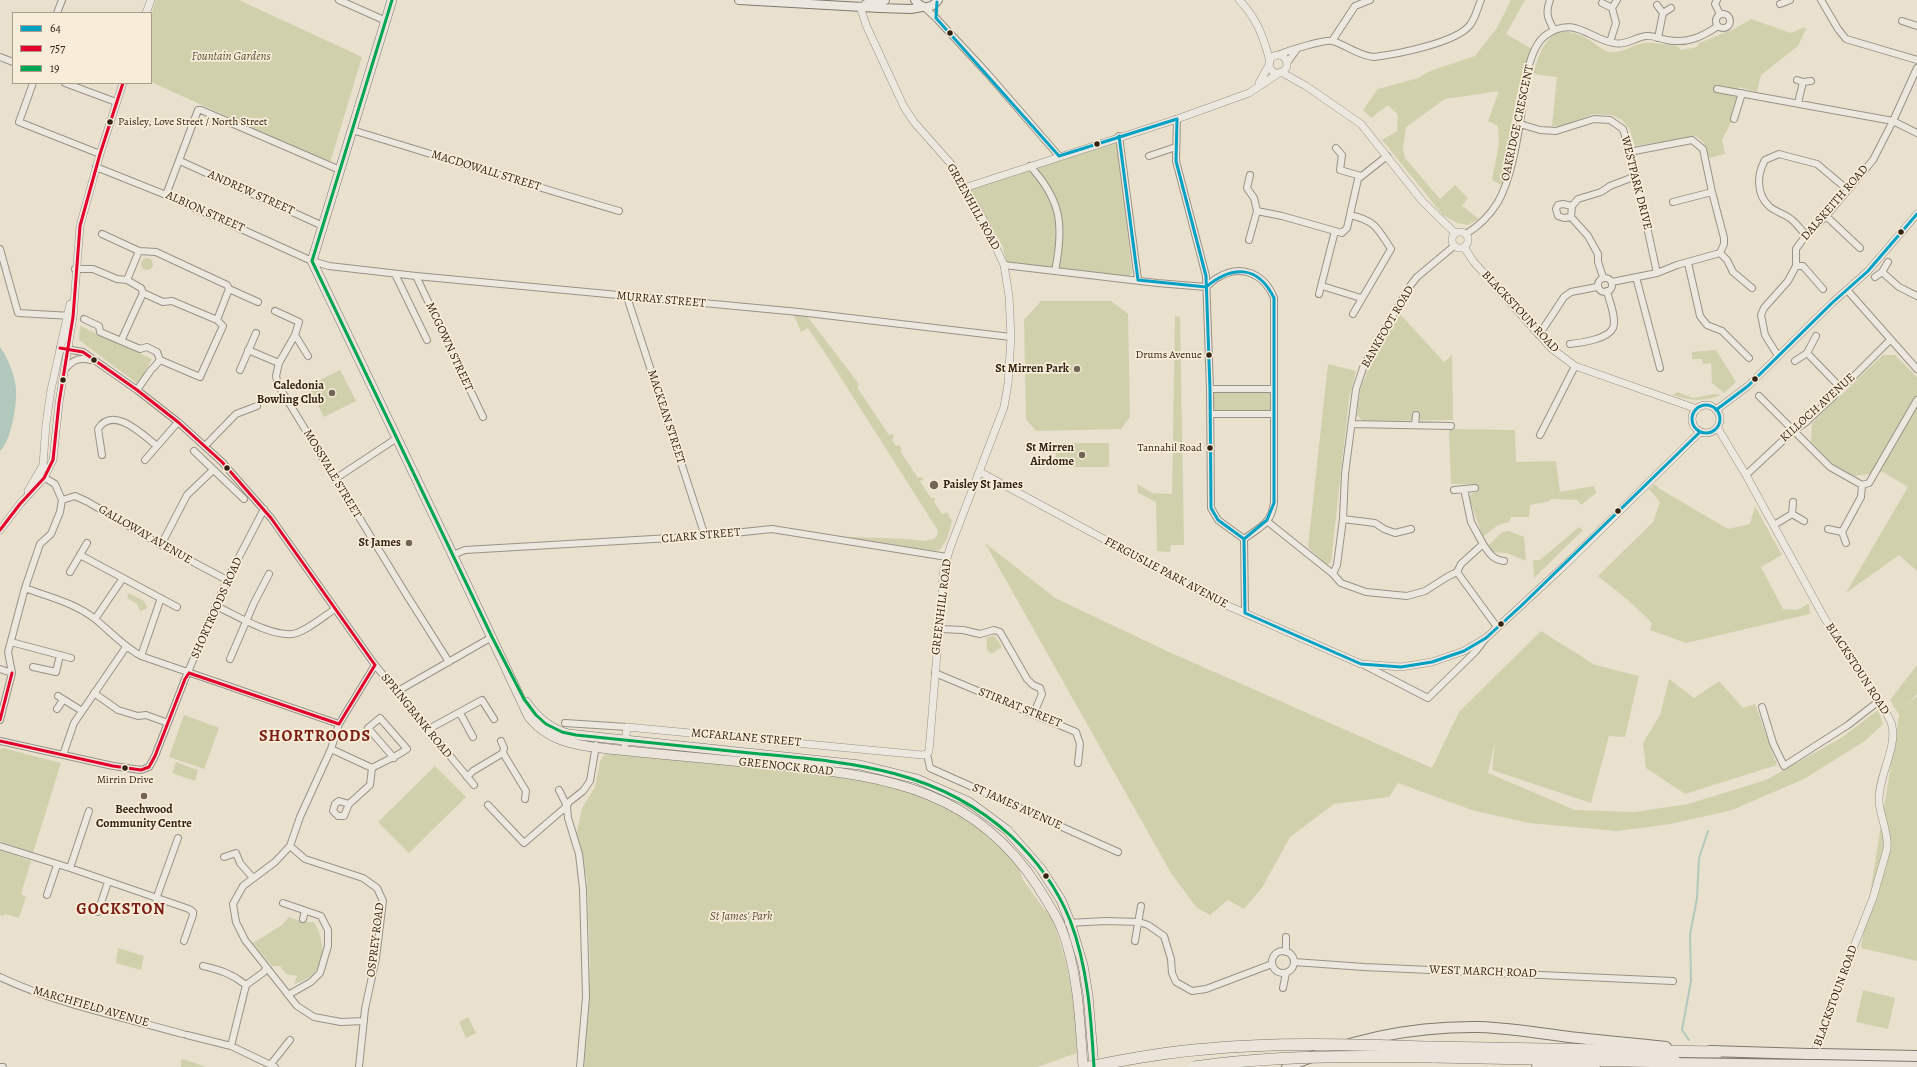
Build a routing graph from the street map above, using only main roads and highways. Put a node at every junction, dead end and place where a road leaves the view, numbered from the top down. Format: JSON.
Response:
{"nodes":[{"id":1,"x":392,"y":0,"type":"edge"},
{"id":2,"x":739,"y":0,"type":"edge"},
{"id":3,"x":884,"y":0,"type":"edge"},
{"id":4,"x":915,"y":0,"type":"edge"},
{"id":5,"x":937,"y":1,"type":"edge"},
{"id":6,"x":860,"y":6,"type":"junction"},
{"id":7,"x":923,"y":7,"type":"junction"},
{"id":8,"x":492,"y":637,"type":"junction"},
{"id":9,"x":1432,"y":1052,"type":"junction"},
{"id":10,"x":1718,"y":1052,"type":"junction"},
{"id":11,"x":1917,"y":1056,"type":"edge"},
{"id":12,"x":1676,"y":1062,"type":"junction"},
{"id":13,"x":1810,"y":1066,"type":"edge"},
{"id":14,"x":1083,"y":1067,"type":"edge"},
{"id":15,"x":1089,"y":1067,"type":"edge"},
{"id":16,"x":1094,"y":1067,"type":"edge"},
{"id":17,"x":1194,"y":1067,"type":"edge"},
{"id":18,"x":1287,"y":1067,"type":"edge"},
{"id":19,"x":1537,"y":1067,"type":"edge"},
{"id":20,"x":1917,"y":1067,"type":"edge"}],
"edges":[{"from":1,"to":8,"type":"main road","name":"GREENOCK ROAD"},
{"from":2,"to":6,"type":"main road"},
{"from":3,"to":6,"type":"main road"},
{"from":4,"to":7,"type":"main road"},
{"from":5,"to":7,"type":"main road"},
{"from":6,"to":7,"type":"main road"},
{"from":8,"to":14,"type":"main road","name":"GREENOCK ROAD"},
{"from":8,"to":16,"type":"main road","name":"GREENOCK ROAD"},
{"from":9,"to":10,"type":"highway"},
{"from":9,"to":12,"type":"highway"},
{"from":9,"to":15,"type":"highway","bridge":true},
{"from":9,"to":17,"type":"highway","bridge":true},
{"from":10,"to":11,"type":"highway","bridge":true},
{"from":10,"to":18,"type":"highway"},
{"from":12,"to":13,"type":"highway"},
{"from":12,"to":19,"type":"highway"},
{"from":13,"to":20,"type":"highway"}]}
